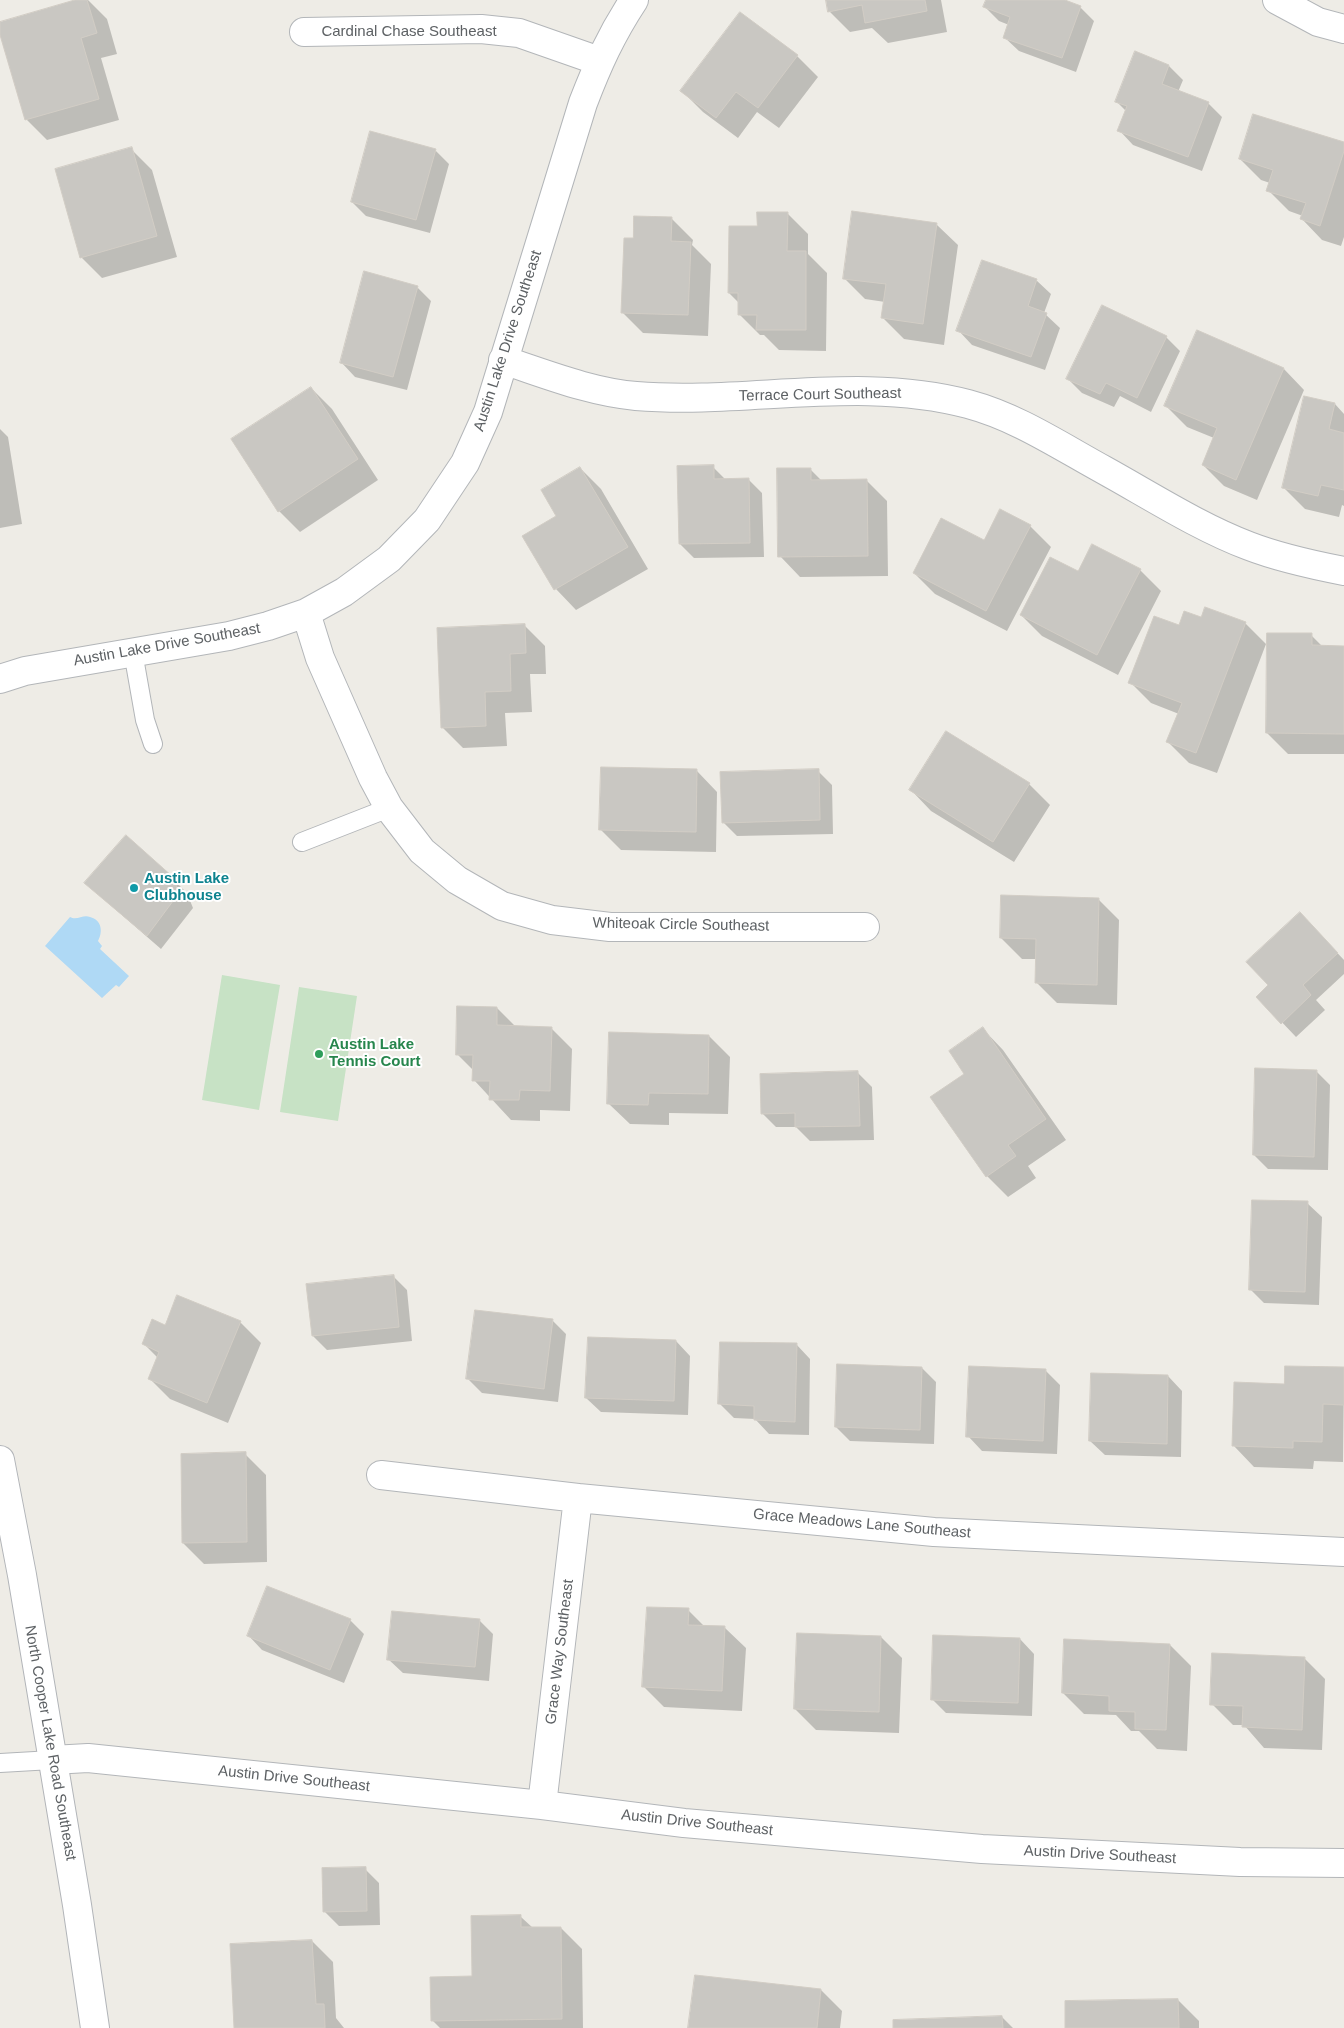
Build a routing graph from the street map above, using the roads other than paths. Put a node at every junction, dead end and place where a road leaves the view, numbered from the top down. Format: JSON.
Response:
{"nodes":[{"id":1,"x":634,"y":0,"type":"edge"},
{"id":2,"x":1277,"y":0,"type":"edge"},
{"id":3,"x":1344,"y":29,"type":"edge"},
{"id":4,"x":304,"y":32,"type":"dead end"},
{"id":5,"x":599,"y":61,"type":"junction"},
{"id":6,"x":503,"y":360,"type":"junction"},
{"id":7,"x":1344,"y":572,"type":"edge"},
{"id":8,"x":306,"y":613,"type":"junction"},
{"id":9,"x":133,"y":652,"type":"junction"},
{"id":10,"x":0,"y":679,"type":"edge"},
{"id":11,"x":154,"y":744,"type":"dead end"},
{"id":12,"x":389,"y":808,"type":"junction"},
{"id":13,"x":302,"y":842,"type":"dead end"},
{"id":14,"x":865,"y":927,"type":"dead end"},
{"id":15,"x":0,"y":1460,"type":"edge"},
{"id":16,"x":381,"y":1475,"type":"dead end"},
{"id":17,"x":578,"y":1498,"type":"junction"},
{"id":18,"x":1344,"y":1552,"type":"edge"},
{"id":19,"x":52,"y":1760,"type":"junction"},
{"id":20,"x":0,"y":1763,"type":"edge"},
{"id":21,"x":542,"y":1805,"type":"junction"},
{"id":22,"x":1344,"y":1863,"type":"edge"},
{"id":23,"x":95,"y":2028,"type":"edge"}],
"edges":[{"from":1,"to":5,"type":"street","name":"Austin Lake Drive Southeast"},
{"from":2,"to":3,"type":"street"},
{"from":4,"to":5,"type":"street","name":"Cardinal Chase Southeast"},
{"from":5,"to":6,"type":"street","name":"Austin Lake Drive Southeast"},
{"from":6,"to":7,"type":"street","name":"Terrace Court Southeast"},
{"from":6,"to":8,"type":"street","name":"Austin Lake Drive Southeast"},
{"from":8,"to":9,"type":"street","name":"Austin Lake Drive Southeast"},
{"from":8,"to":12,"type":"street","name":"Whiteoak Circle Southeast"},
{"from":9,"to":10,"type":"street","name":"Austin Lake Drive Southeast"},
{"from":9,"to":11,"type":"lane"},
{"from":12,"to":13,"type":"lane"},
{"from":12,"to":14,"type":"street","name":"Whiteoak Circle Southeast"},
{"from":15,"to":19,"type":"street","name":"North Cooper Lake Road Southeast"},
{"from":16,"to":17,"type":"street","name":"Grace Meadows Lane Southeast"},
{"from":17,"to":18,"type":"street","name":"Grace Meadows Lane Southeast"},
{"from":17,"to":21,"type":"street","name":"Grace Way Southeast"},
{"from":19,"to":20,"type":"lane"},
{"from":19,"to":21,"type":"street","name":"Austin Drive Southeast"},
{"from":19,"to":23,"type":"street","name":"North Cooper Lake Road Southeast"},
{"from":21,"to":22,"type":"street","name":"Austin Drive Southeast"}]}
